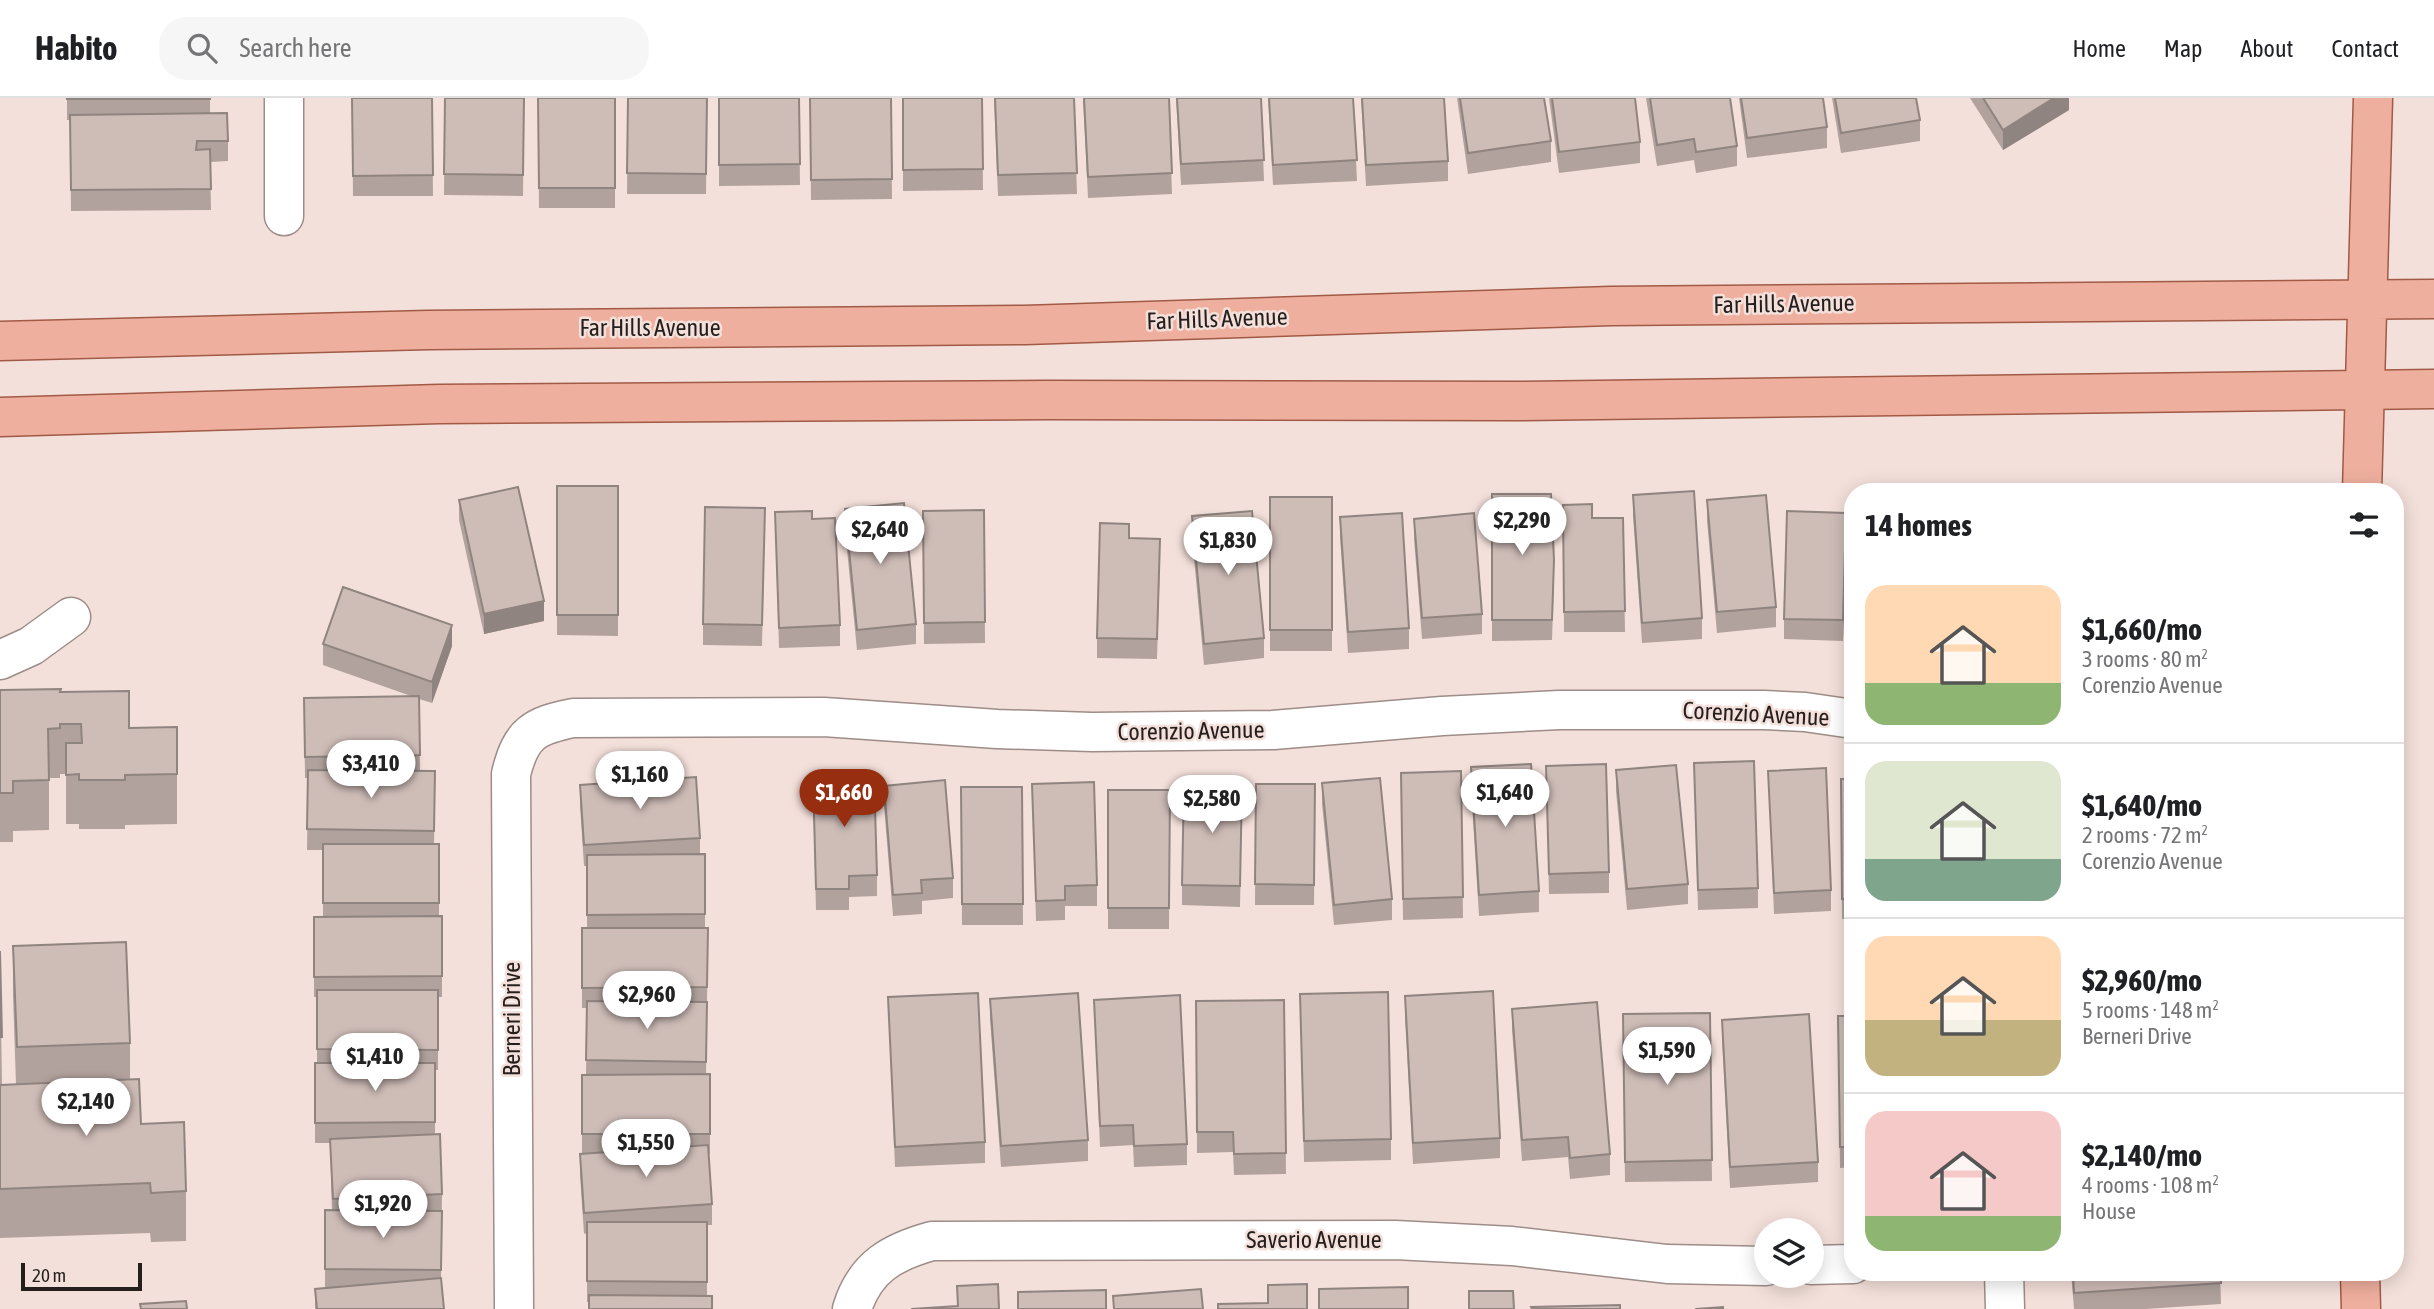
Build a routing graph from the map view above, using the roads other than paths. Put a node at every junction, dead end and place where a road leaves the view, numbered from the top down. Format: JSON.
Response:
{"nodes":[{"id":1,"x":284,"y":98,"type":"edge"},
{"id":2,"x":2373,"y":98,"type":"edge"},
{"id":3,"x":284,"y":216,"type":"dead end"},
{"id":4,"x":2434,"y":299,"type":"edge"},
{"id":5,"x":2367,"y":300,"type":"junction"},
{"id":6,"x":0,"y":341,"type":"edge"},
{"id":7,"x":2434,"y":389,"type":"edge"},
{"id":8,"x":2364,"y":391,"type":"junction"},
{"id":9,"x":0,"y":417,"type":"edge"},
{"id":10,"x":2362,"y":483,"type":"edge"},
{"id":11,"x":71,"y":617,"type":"dead end"},
{"id":12,"x":0,"y":660,"type":"edge"},
{"id":13,"x":1844,"y":718,"type":"edge"},
{"id":14,"x":530,"y":734,"type":"joint"},
{"id":15,"x":1844,"y":1264,"type":"edge"},
{"id":16,"x":1824,"y":1265,"type":"edge"},
{"id":17,"x":1754,"y":1266,"type":"edge"},
{"id":18,"x":2004,"y":1281,"type":"edge"},
{"id":19,"x":2360,"y":1281,"type":"edge"},
{"id":20,"x":514,"y":1309,"type":"edge"},
{"id":21,"x":852,"y":1309,"type":"edge"},
{"id":22,"x":2005,"y":1309,"type":"edge"},
{"id":23,"x":2361,"y":1309,"type":"edge"}],
"edges":[{"from":1,"to":3,"type":"street"},
{"from":2,"to":5,"type":"main road"},
{"from":4,"to":5,"type":"main road","name":"Far Hills Avenue"},
{"from":5,"to":6,"type":"main road","name":"Far Hills Avenue"},
{"from":5,"to":8,"type":"main road"},
{"from":7,"to":8,"type":"main road"},
{"from":8,"to":9,"type":"main road"},
{"from":8,"to":10,"type":"main road"},
{"from":11,"to":12,"type":"street"},
{"from":13,"to":14,"type":"street","name":"Corenzio Avenue"},
{"from":14,"to":20,"type":"street","name":"Berneri Drive"},
{"from":15,"to":16,"type":"street"},
{"from":17,"to":21,"type":"street","name":"Saverio Avenue"},
{"from":18,"to":22,"type":"street"},
{"from":19,"to":23,"type":"main road"}]}
